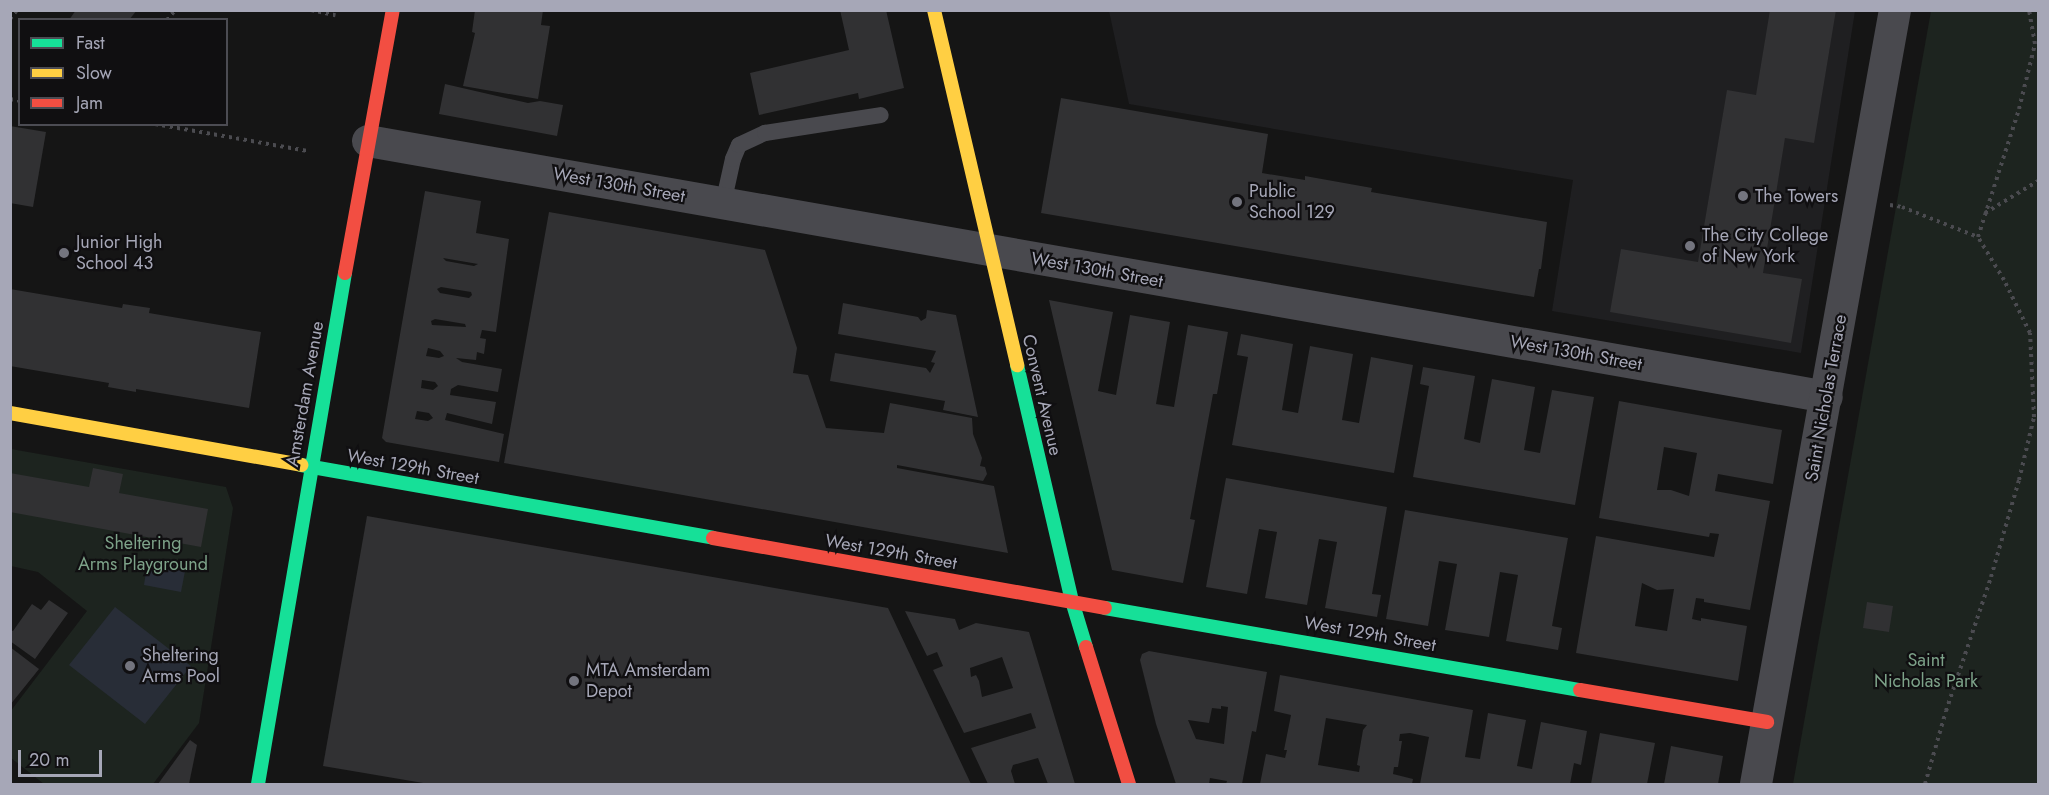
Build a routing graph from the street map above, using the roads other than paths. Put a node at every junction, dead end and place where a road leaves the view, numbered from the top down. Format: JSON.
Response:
{"nodes":[{"id":1,"x":393,"y":10,"type":"edge"},
{"id":2,"x":934,"y":10,"type":"edge"},
{"id":3,"x":1895,"y":10,"type":"edge"},
{"id":4,"x":881,"y":115,"type":"dead end"},
{"id":5,"x":368,"y":141,"type":"junction"},
{"id":6,"x":723,"y":204,"type":"junction"},
{"id":7,"x":990,"y":251,"type":"junction"},
{"id":8,"x":1827,"y":397,"type":"junction"},
{"id":9,"x":10,"y":413,"type":"edge"},
{"id":10,"x":310,"y":467,"type":"junction"},
{"id":11,"x":1072,"y":601,"type":"junction"},
{"id":12,"x":1767,"y":722,"type":"junction"},
{"id":13,"x":258,"y":784,"type":"edge"},
{"id":14,"x":1129,"y":784,"type":"edge"},
{"id":15,"x":1756,"y":784,"type":"edge"}],
"edges":[{"from":1,"to":5,"type":"street","name":"Amsterdam Avenue"},
{"from":2,"to":7,"type":"street","name":"Convent Avenue"},
{"from":3,"to":8,"type":"street","name":"Saint Nicholas Terrace"},
{"from":4,"to":6,"type":"lane"},
{"from":5,"to":6,"type":"street","name":"West 130th Street"},
{"from":5,"to":10,"type":"street","name":"Amsterdam Avenue"},
{"from":6,"to":7,"type":"street","name":"West 130th Street"},
{"from":7,"to":8,"type":"street","name":"West 130th Street"},
{"from":7,"to":11,"type":"street","name":"Convent Avenue"},
{"from":8,"to":12,"type":"street","name":"Saint Nicholas Terrace"},
{"from":9,"to":10,"type":"street","name":"West 129th Street"},
{"from":10,"to":11,"type":"street","name":"West 129th Street"},
{"from":10,"to":13,"type":"street","name":"Amsterdam Avenue"},
{"from":11,"to":12,"type":"street","name":"West 129th Street"},
{"from":11,"to":14,"type":"street","name":"Convent Avenue"},
{"from":12,"to":15,"type":"street","name":"Saint Nicholas Terrace"}]}
